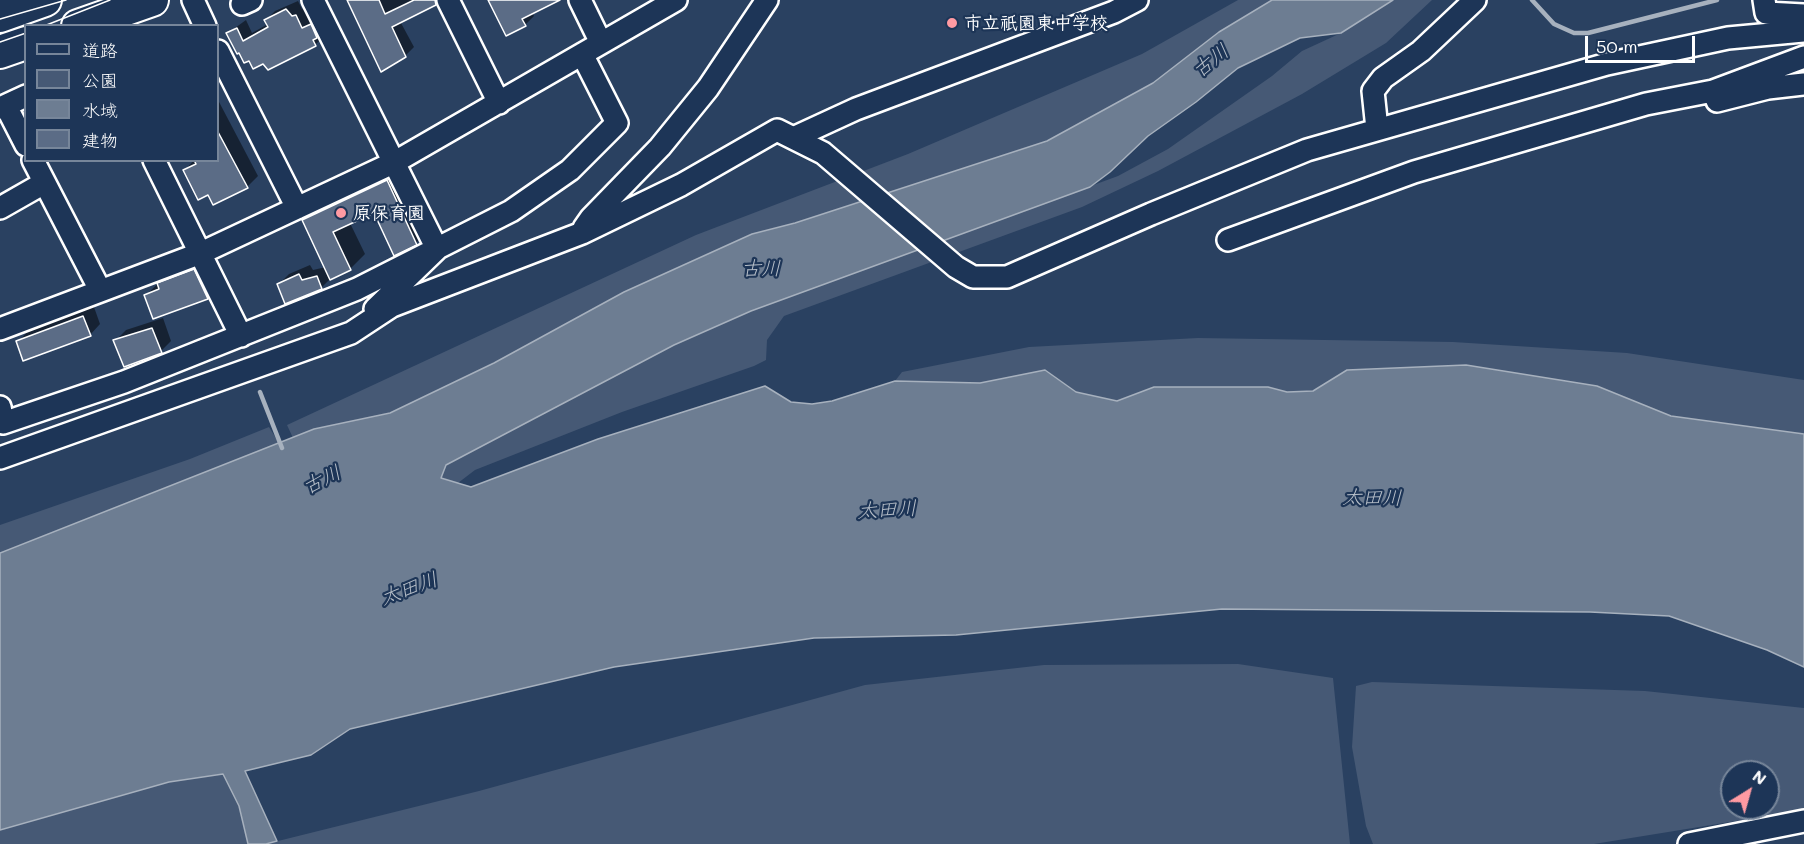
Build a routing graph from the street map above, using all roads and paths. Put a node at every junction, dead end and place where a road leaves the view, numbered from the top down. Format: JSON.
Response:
{"nodes":[{"id":1,"x":152,"y":0,"type":"edge"},
{"id":2,"x":193,"y":0,"type":"edge"},
{"id":3,"x":313,"y":0,"type":"edge"},
{"id":4,"x":448,"y":0,"type":"edge"},
{"id":5,"x":580,"y":0,"type":"edge"},
{"id":6,"x":676,"y":0,"type":"edge"},
{"id":7,"x":767,"y":0,"type":"edge"},
{"id":8,"x":1137,"y":0,"type":"edge"},
{"id":9,"x":1475,"y":0,"type":"edge"},
{"id":10,"x":1764,"y":0,"type":"edge"},
{"id":11,"x":35,"y":1,"type":"edge"},
{"id":12,"x":1804,"y":15,"type":"edge"},
{"id":13,"x":0,"y":16,"type":"edge"},
{"id":14,"x":84,"y":24,"type":"edge"},
{"id":15,"x":204,"y":24,"type":"edge"},
{"id":16,"x":1804,"y":31,"type":"edge"},
{"id":17,"x":601,"y":43,"type":"junction"},
{"id":18,"x":24,"y":45,"type":"edge"},
{"id":19,"x":0,"y":52,"type":"edge"},
{"id":20,"x":219,"y":53,"type":"edge"},
{"id":21,"x":582,"y":54,"type":"junction"},
{"id":22,"x":1804,"y":57,"type":"edge"},
{"id":23,"x":1804,"y":84,"type":"edge"},
{"id":24,"x":24,"y":86,"type":"edge"},
{"id":25,"x":1713,"y":91,"type":"junction"},
{"id":26,"x":11,"y":103,"type":"edge"},
{"id":27,"x":499,"y":103,"type":"junction"},
{"id":28,"x":1377,"y":129,"type":"junction"},
{"id":29,"x":792,"y":138,"type":"junction"},
{"id":30,"x":24,"y":139,"type":"edge"},
{"id":31,"x":34,"y":162,"type":"edge"},
{"id":32,"x":155,"y":162,"type":"edge"},
{"id":33,"x":395,"y":162,"type":"junction"},
{"id":34,"x":44,"y":183,"type":"junction"},
{"id":35,"x":0,"y":208,"type":"edge"},
{"id":36,"x":297,"y":208,"type":"junction"},
{"id":37,"x":582,"y":233,"type":"junction"},
{"id":38,"x":1228,"y":240,"type":"dead end"},
{"id":39,"x":437,"y":249,"type":"junction"},
{"id":40,"x":201,"y":253,"type":"junction"},
{"id":41,"x":100,"y":290,"type":"junction"},
{"id":42,"x":0,"y":329,"type":"edge"},
{"id":43,"x":351,"y":333,"type":"junction"},
{"id":44,"x":241,"y":336,"type":"junction"},
{"id":45,"x":0,"y":406,"type":"edge"},
{"id":46,"x":0,"y":458,"type":"edge"},
{"id":47,"x":1804,"y":821,"type":"edge"},
{"id":48,"x":1689,"y":844,"type":"edge"}],
"edges":[{"from":1,"to":14,"type":"highway"},
{"from":2,"to":15,"type":"street"},
{"from":3,"to":33,"type":"street"},
{"from":4,"to":27,"type":"street"},
{"from":5,"to":17,"type":"street"},
{"from":6,"to":17,"type":"street"},
{"from":7,"to":37,"type":"street"},
{"from":8,"to":29,"type":"street"},
{"from":9,"to":28,"type":"street"},
{"from":10,"to":12,"type":"street"},
{"from":11,"to":13,"type":"highway"},
{"from":16,"to":28,"type":"street"},
{"from":17,"to":21,"type":"street"},
{"from":18,"to":19,"type":"highway"},
{"from":20,"to":36,"type":"street"},
{"from":21,"to":27,"type":"street"},
{"from":21,"to":39,"type":"street"},
{"from":22,"to":25,"type":"street"},
{"from":23,"to":25,"type":"street"},
{"from":24,"to":26,"type":"street"},
{"from":25,"to":38,"type":"street"},
{"from":26,"to":30,"type":"street"},
{"from":27,"to":33,"type":"street"},
{"from":28,"to":29,"type":"street"},
{"from":29,"to":37,"type":"street"},
{"from":31,"to":34,"type":"street"},
{"from":32,"to":40,"type":"street"},
{"from":33,"to":36,"type":"street"},
{"from":33,"to":39,"type":"street"},
{"from":34,"to":35,"type":"street"},
{"from":34,"to":41,"type":"street"},
{"from":36,"to":40,"type":"street"},
{"from":37,"to":43,"type":"street"},
{"from":39,"to":43,"type":"street"},
{"from":39,"to":44,"type":"street"},
{"from":40,"to":41,"type":"street"},
{"from":40,"to":44,"type":"street"},
{"from":41,"to":42,"type":"street"},
{"from":43,"to":46,"type":"street"},
{"from":44,"to":45,"type":"street"},
{"from":47,"to":48,"type":"street"}]}
